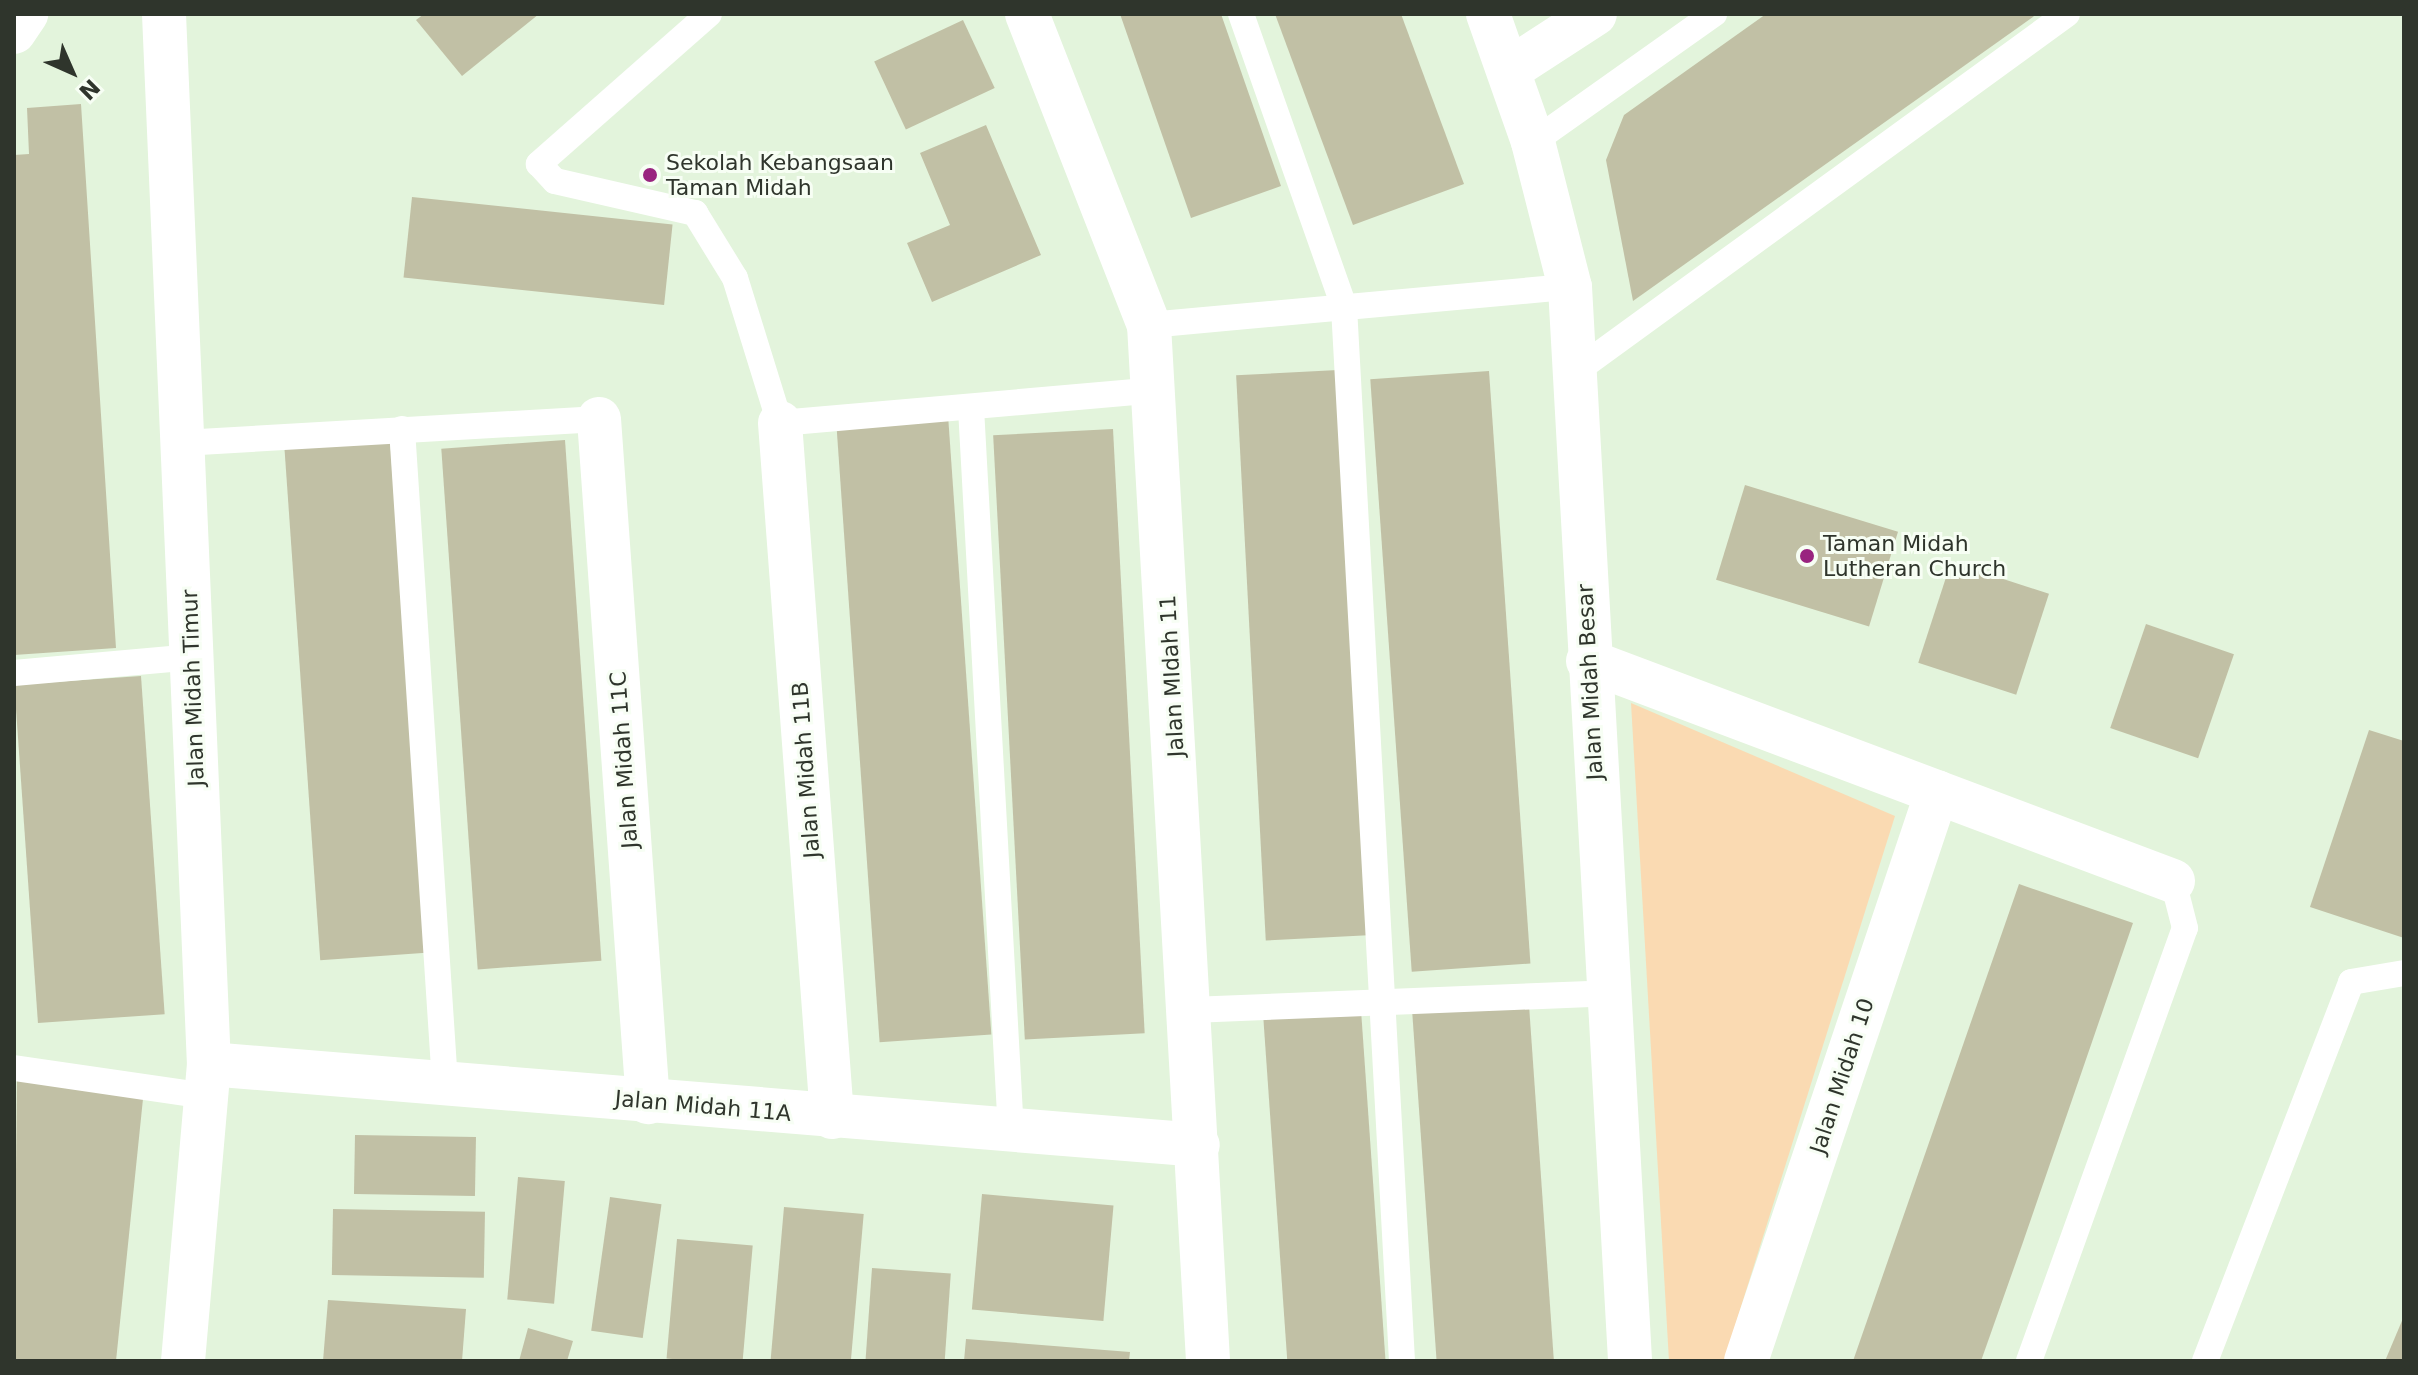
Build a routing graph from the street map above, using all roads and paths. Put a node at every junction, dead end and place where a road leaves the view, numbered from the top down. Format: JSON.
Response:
{"nodes":[{"id":1,"x":26,"y":14,"type":"edge"},
{"id":2,"x":164,"y":14,"type":"edge"},
{"id":3,"x":709,"y":14,"type":"edge"},
{"id":4,"x":1027,"y":14,"type":"edge"},
{"id":5,"x":1241,"y":14,"type":"edge"},
{"id":6,"x":1488,"y":14,"type":"edge"},
{"id":7,"x":1595,"y":14,"type":"edge"},
{"id":8,"x":1714,"y":14,"type":"edge"},
{"id":9,"x":2067,"y":14,"type":"edge"},
{"id":10,"x":14,"y":32,"type":"edge"},
{"id":11,"x":1510,"y":69,"type":"junction"},
{"id":12,"x":1533,"y":142,"type":"junction"},
{"id":13,"x":1570,"y":287,"type":"junction"},
{"id":14,"x":1344,"y":307,"type":"junction"},
{"id":15,"x":1149,"y":325,"type":"junction"},
{"id":16,"x":1572,"y":374,"type":"junction"},
{"id":17,"x":1155,"y":390,"type":"junction"},
{"id":18,"x":971,"y":408,"type":"junction"},
{"id":19,"x":599,"y":419,"type":"joint"},
{"id":20,"x":780,"y":423,"type":"junction"},
{"id":21,"x":402,"y":429,"type":"junction"},
{"id":22,"x":182,"y":443,"type":"junction"},
{"id":23,"x":193,"y":657,"type":"junction"},
{"id":24,"x":1588,"y":661,"type":"junction"},
{"id":25,"x":14,"y":673,"type":"edge"},
{"id":26,"x":1937,"y":792,"type":"junction"},
{"id":27,"x":2173,"y":881,"type":"joint"},
{"id":28,"x":2404,"y":973,"type":"edge"},
{"id":29,"x":1609,"y":993,"type":"junction"},
{"id":30,"x":1379,"y":1003,"type":"junction"},
{"id":31,"x":1191,"y":1010,"type":"junction"},
{"id":32,"x":14,"y":1068,"type":"edge"},
{"id":33,"x":208,"y":1080,"type":"junction"},
{"id":34,"x":445,"y":1084,"type":"junction"},
{"id":35,"x":648,"y":1102,"type":"junction"},
{"id":36,"x":832,"y":1117,"type":"junction"},
{"id":37,"x":1011,"y":1132,"type":"junction"},
{"id":38,"x":1198,"y":1145,"type":"junction"},
{"id":39,"x":183,"y":1361,"type":"edge"},
{"id":40,"x":1208,"y":1361,"type":"edge"},
{"id":41,"x":1402,"y":1361,"type":"edge"},
{"id":42,"x":1630,"y":1361,"type":"edge"},
{"id":43,"x":1746,"y":1361,"type":"edge"},
{"id":44,"x":2029,"y":1361,"type":"edge"},
{"id":45,"x":2205,"y":1361,"type":"edge"}],
"edges":[{"from":1,"to":10,"type":"street"},
{"from":2,"to":22,"type":"street","name":"Jalan Midah Timur"},
{"from":3,"to":20,"type":"lane"},
{"from":4,"to":15,"type":"street","name":"Jalan MIdah 11"},
{"from":5,"to":14,"type":"lane"},
{"from":6,"to":11,"type":"street","name":"Jalan Midah Besar"},
{"from":7,"to":11,"type":"street"},
{"from":8,"to":12,"type":"lane"},
{"from":9,"to":16,"type":"lane"},
{"from":11,"to":12,"type":"street","name":"Jalan Midah Besar"},
{"from":12,"to":13,"type":"street","name":"Jalan Midah Besar"},
{"from":13,"to":14,"type":"lane"},
{"from":13,"to":16,"type":"street","name":"Jalan Midah Besar"},
{"from":14,"to":15,"type":"lane"},
{"from":14,"to":30,"type":"lane"},
{"from":15,"to":17,"type":"street","name":"Jalan MIdah 11"},
{"from":16,"to":24,"type":"street","name":"Jalan Midah Besar"},
{"from":17,"to":18,"type":"lane"},
{"from":17,"to":31,"type":"street","name":"Jalan MIdah 11"},
{"from":18,"to":20,"type":"lane"},
{"from":18,"to":37,"type":"lane"},
{"from":19,"to":21,"type":"lane"},
{"from":19,"to":35,"type":"street","name":"Jalan Midah 11C"},
{"from":20,"to":36,"type":"street","name":"Jalan Midah 11B"},
{"from":21,"to":22,"type":"lane"},
{"from":21,"to":34,"type":"lane"},
{"from":22,"to":23,"type":"street","name":"Jalan Midah Timur"},
{"from":23,"to":25,"type":"lane"},
{"from":23,"to":33,"type":"street","name":"Jalan Midah Timur"},
{"from":24,"to":26,"type":"street"},
{"from":24,"to":29,"type":"street","name":"Jalan Midah Besar"},
{"from":26,"to":27,"type":"street"},
{"from":26,"to":43,"type":"street","name":"Jalan Midah 10"},
{"from":27,"to":44,"type":"lane"},
{"from":28,"to":45,"type":"lane"},
{"from":29,"to":30,"type":"lane"},
{"from":29,"to":42,"type":"street","name":"Jalan Midah Besar"},
{"from":30,"to":31,"type":"lane"},
{"from":30,"to":41,"type":"lane"},
{"from":31,"to":38,"type":"street","name":"Jalan MIdah 11"},
{"from":32,"to":33,"type":"lane"},
{"from":33,"to":34,"type":"street","name":"Jalan Midah 11A"},
{"from":33,"to":39,"type":"street","name":"Jalan Midah Timur"},
{"from":34,"to":35,"type":"street","name":"Jalan Midah 11A"},
{"from":35,"to":36,"type":"street","name":"Jalan Midah 11A"},
{"from":36,"to":37,"type":"street","name":"Jalan Midah 11A"},
{"from":37,"to":38,"type":"street","name":"Jalan Midah 11A"},
{"from":38,"to":40,"type":"street","name":"Jalan MIdah 11"}]}
